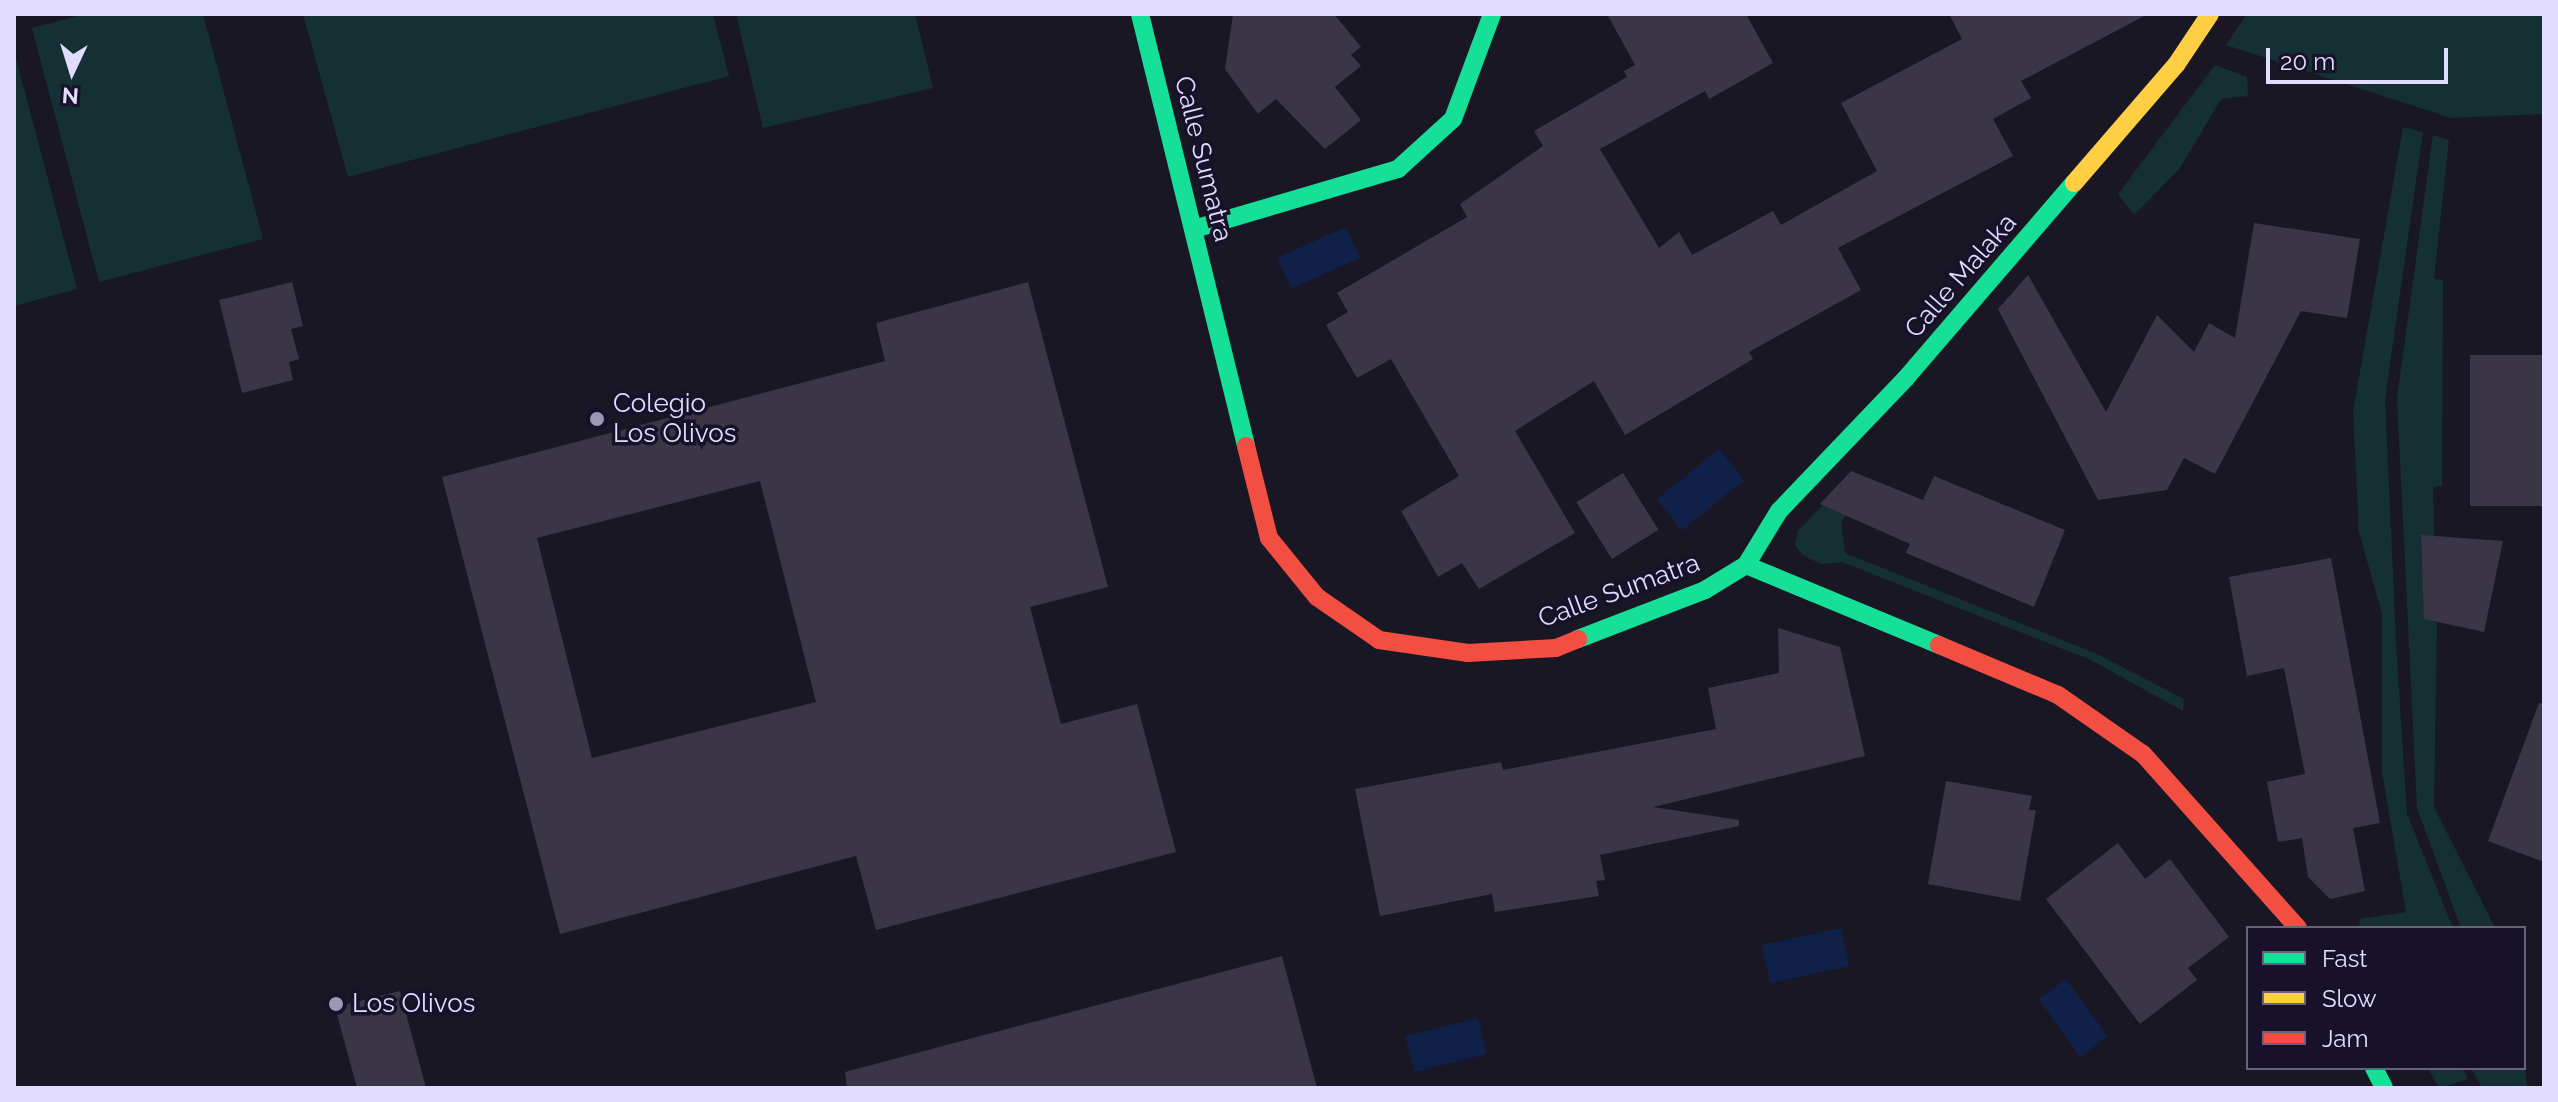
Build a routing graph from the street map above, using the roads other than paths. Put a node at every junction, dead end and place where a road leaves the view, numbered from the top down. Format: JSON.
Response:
{"nodes":[{"id":1,"x":1140,"y":14,"type":"edge"},
{"id":2,"x":1492,"y":14,"type":"edge"},
{"id":3,"x":2210,"y":14,"type":"edge"},
{"id":4,"x":1194,"y":229,"type":"junction"},
{"id":5,"x":1746,"y":565,"type":"junction"},
{"id":6,"x":2296,"y":926,"type":"edge"},
{"id":7,"x":2375,"y":1070,"type":"edge"},
{"id":8,"x":2384,"y":1088,"type":"edge"}],
"edges":[{"from":1,"to":4,"type":"street","name":"Calle Sumatra"},
{"from":2,"to":4,"type":"street"},
{"from":3,"to":5,"type":"street","name":"Calle Malaka"},
{"from":4,"to":5,"type":"street","name":"Calle Sumatra"},
{"from":5,"to":6,"type":"street"},
{"from":7,"to":8,"type":"street"}]}
